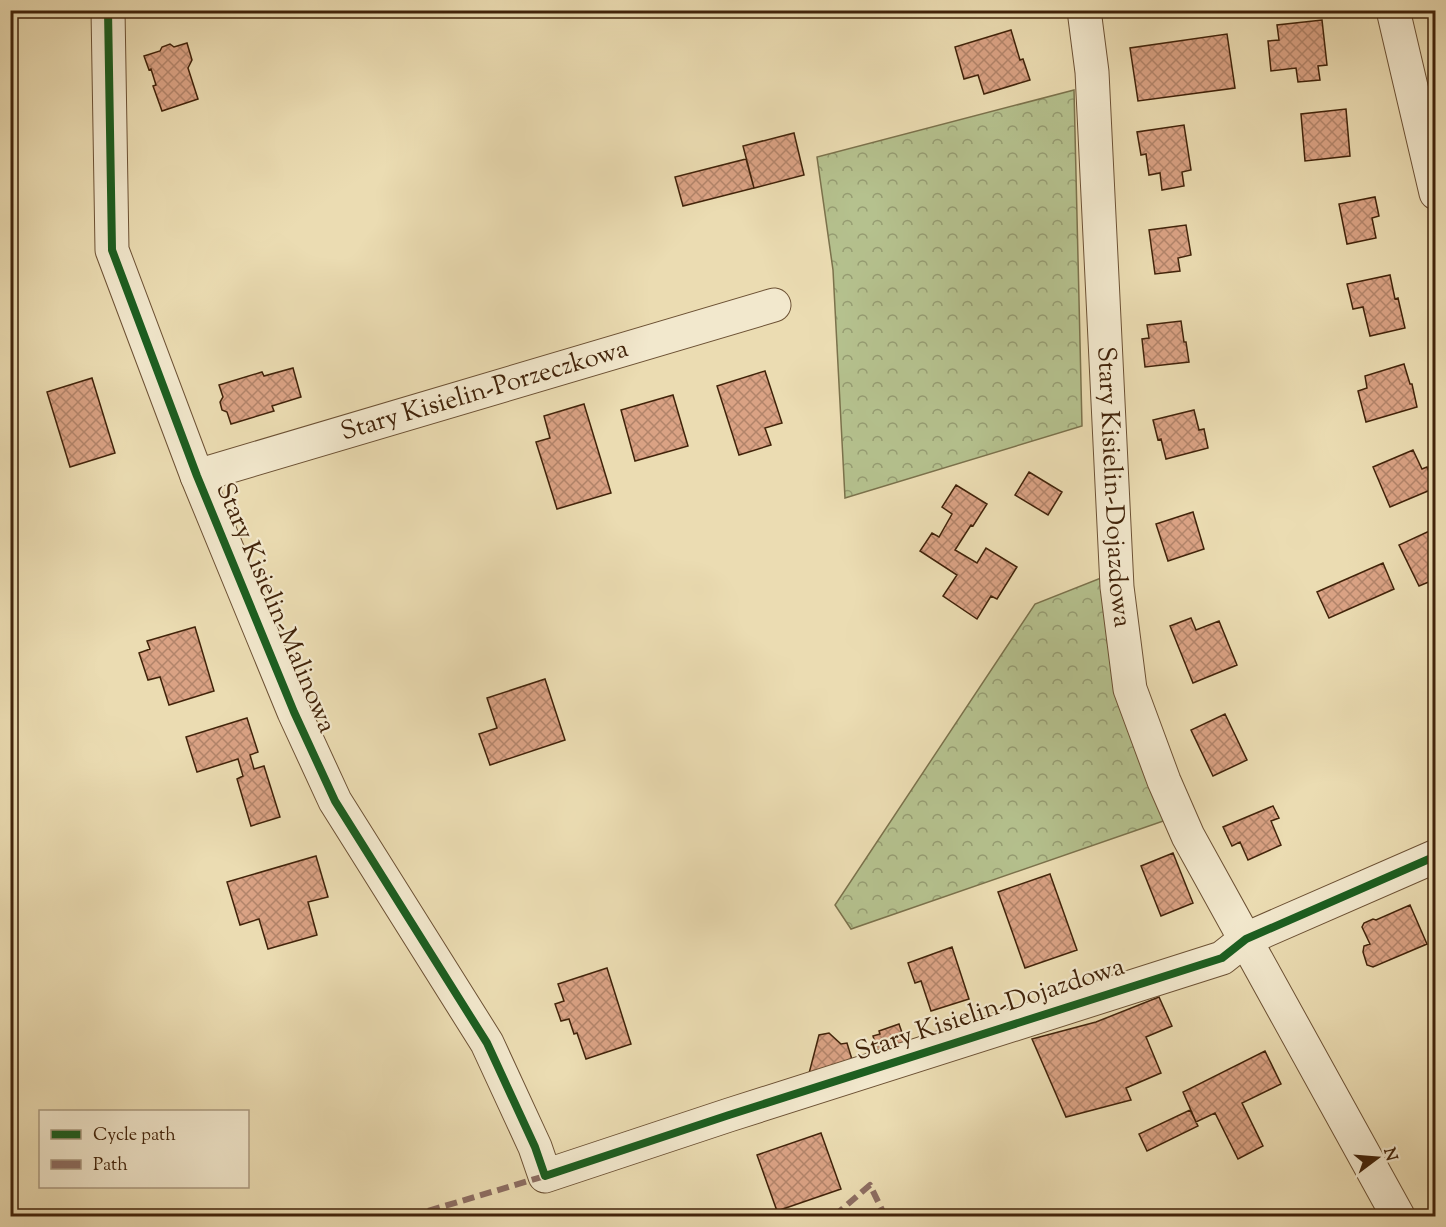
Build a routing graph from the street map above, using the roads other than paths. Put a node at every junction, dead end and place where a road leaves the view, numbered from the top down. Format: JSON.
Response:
{"nodes":[{"id":1,"x":108,"y":10,"type":"edge"},
{"id":2,"x":1084,"y":10,"type":"edge"},
{"id":3,"x":1393,"y":10,"type":"edge"},
{"id":4,"x":1436,"y":193,"type":"edge"},
{"id":5,"x":774,"y":305,"type":"dead end"},
{"id":6,"x":196,"y":476,"type":"junction"},
{"id":7,"x":1436,"y":856,"type":"edge"},
{"id":8,"x":1246,"y":939,"type":"junction"},
{"id":9,"x":545,"y":1176,"type":"joint"},
{"id":10,"x":1398,"y":1216,"type":"edge"}],
"edges":[{"from":1,"to":6,"type":"street","name":"Stary Kisielin-Malinowa"},
{"from":2,"to":8,"type":"street","name":"Stary Kisielin-Dojazdowa"},
{"from":3,"to":4,"type":"street"},
{"from":5,"to":6,"type":"street","name":"Stary Kisielin-Porzeczkowa"},
{"from":6,"to":9,"type":"street","name":"Stary Kisielin-Malinowa"},
{"from":7,"to":8,"type":"street","name":"Stary Kisielin-Dojazdowa"},
{"from":8,"to":9,"type":"street","name":"Stary Kisielin-Dojazdowa"},
{"from":8,"to":10,"type":"street"}]}
